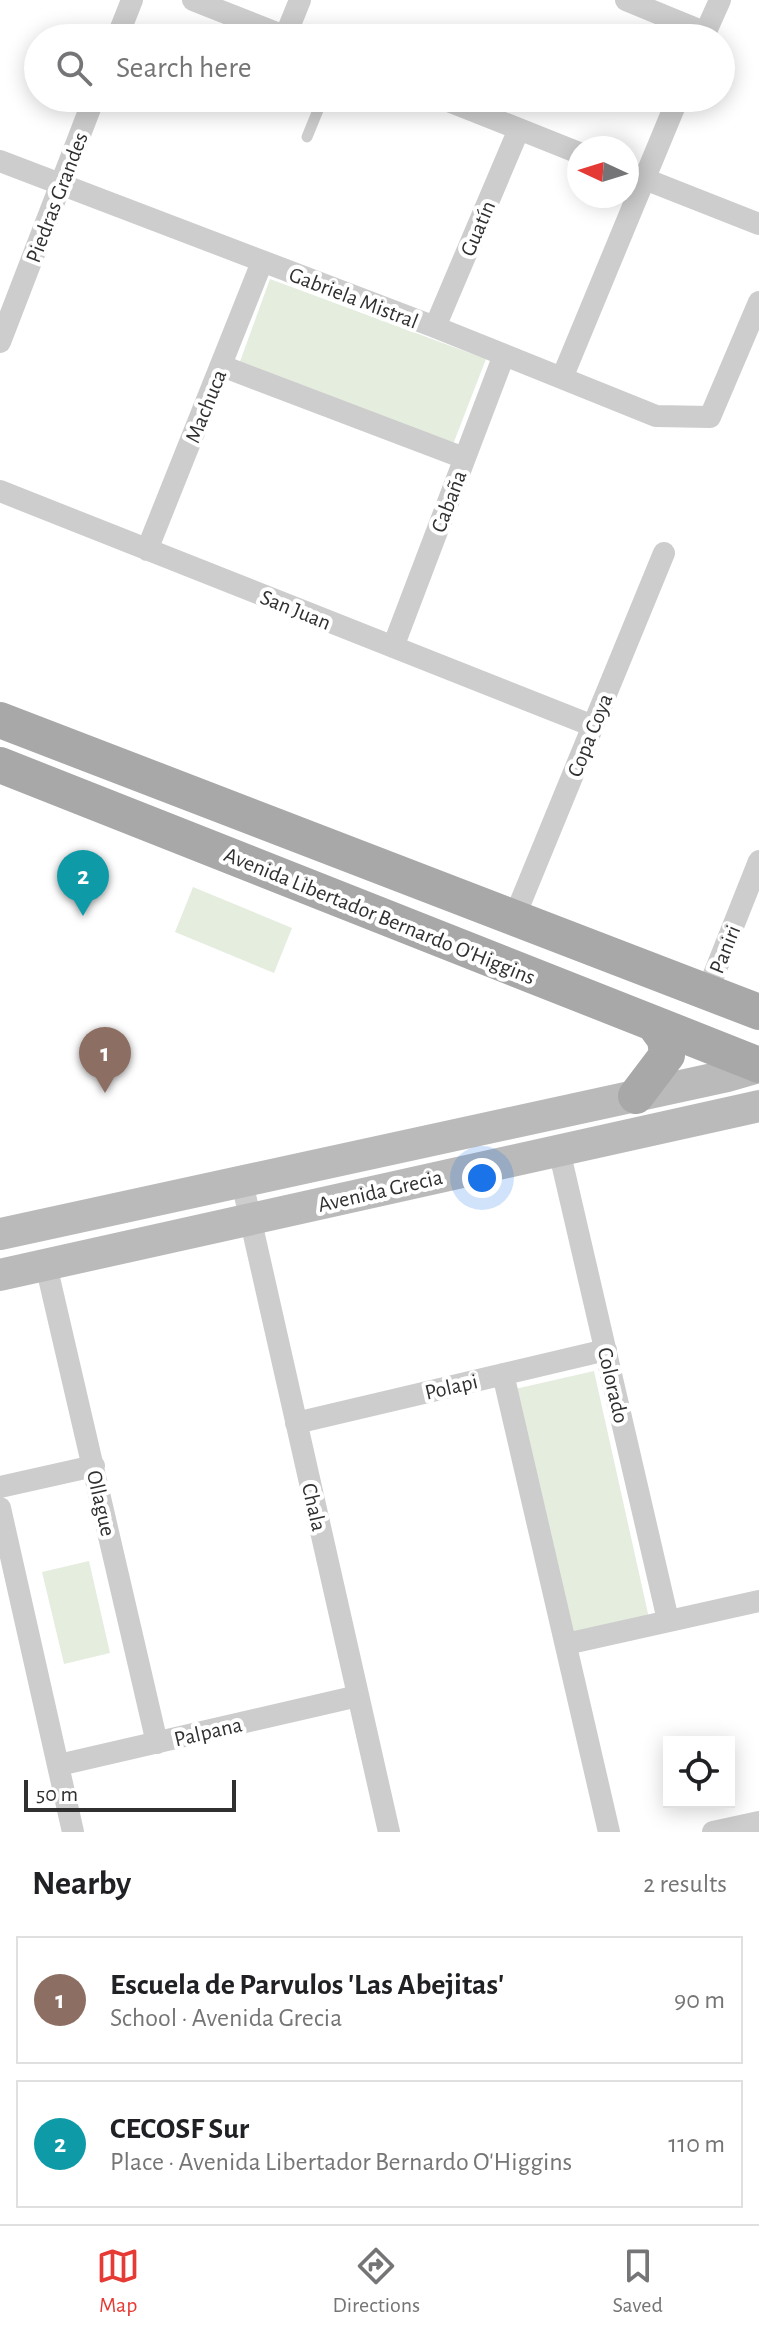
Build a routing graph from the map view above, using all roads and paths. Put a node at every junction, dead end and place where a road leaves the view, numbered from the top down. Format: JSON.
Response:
{"nodes":[{"id":1,"x":132,"y":0,"type":"edge"},
{"id":2,"x":193,"y":0,"type":"edge"},
{"id":3,"x":300,"y":0,"type":"edge"},
{"id":4,"x":626,"y":0,"type":"edge"},
{"id":5,"x":720,"y":0,"type":"edge"},
{"id":6,"x":123,"y":24,"type":"edge"},
{"id":7,"x":254,"y":24,"type":"edge"},
{"id":8,"x":292,"y":24,"type":"edge"},
{"id":9,"x":679,"y":24,"type":"edge"},
{"id":10,"x":709,"y":24,"type":"edge"},
{"id":11,"x":89,"y":112,"type":"edge"},
{"id":12,"x":317,"y":112,"type":"edge"},
{"id":13,"x":476,"y":112,"type":"edge"},
{"id":14,"x":670,"y":112,"type":"edge"},
{"id":15,"x":519,"y":129,"type":"junction"},
{"id":16,"x":307,"y":137,"type":"dead end"},
{"id":17,"x":567,"y":148,"type":"edge"},
{"id":18,"x":0,"y":161,"type":"edge"},
{"id":19,"x":639,"y":170,"type":"edge"},
{"id":20,"x":639,"y":176,"type":"edge"},
{"id":21,"x":61,"y":185,"type":"junction"},
{"id":22,"x":624,"y":208,"type":"edge"},
{"id":23,"x":759,"y":224,"type":"edge"},
{"id":24,"x":262,"y":262,"type":"junction"},
{"id":25,"x":759,"y":302,"type":"edge"},
{"id":26,"x":435,"y":327,"type":"junction"},
{"id":27,"x":0,"y":342,"type":"edge"},
{"id":28,"x":504,"y":355,"type":"junction"},
{"id":29,"x":222,"y":366,"type":"junction"},
{"id":30,"x":562,"y":378,"type":"junction"},
{"id":31,"x":464,"y":458,"type":"junction"},
{"id":32,"x":0,"y":491,"type":"edge"},
{"id":33,"x":147,"y":550,"type":"junction"},
{"id":34,"x":664,"y":553,"type":"dead end"},
{"id":35,"x":393,"y":647,"type":"junction"},
{"id":36,"x":0,"y":720,"type":"edge"},
{"id":37,"x":593,"y":726,"type":"junction"},
{"id":38,"x":0,"y":765,"type":"edge"},
{"id":39,"x":759,"y":861,"type":"edge"},
{"id":40,"x":514,"y":918,"type":"junction"},
{"id":41,"x":707,"y":992,"type":"junction"},
{"id":42,"x":759,"y":1012,"type":"edge"},
{"id":43,"x":665,"y":1028,"type":"junction"},
{"id":44,"x":748,"y":1069,"type":"edge"},
{"id":45,"x":636,"y":1096,"type":"junction"},
{"id":46,"x":759,"y":1106,"type":"edge"},
{"id":47,"x":559,"y":1150,"type":"junction"},
{"id":48,"x":242,"y":1182,"type":"junction"},
{"id":49,"x":250,"y":1219,"type":"junction"},
{"id":50,"x":0,"y":1234,"type":"edge"},
{"id":51,"x":46,"y":1265,"type":"junction"},
{"id":52,"x":0,"y":1275,"type":"edge"},
{"id":53,"x":606,"y":1350,"type":"junction"},
{"id":54,"x":503,"y":1374,"type":"junction"},
{"id":55,"x":296,"y":1423,"type":"junction"},
{"id":56,"x":94,"y":1466,"type":"junction"},
{"id":57,"x":0,"y":1487,"type":"edge"},
{"id":58,"x":0,"y":1508,"type":"edge"},
{"id":59,"x":759,"y":1601,"type":"edge"},
{"id":60,"x":668,"y":1620,"type":"junction"},
{"id":61,"x":566,"y":1644,"type":"junction"},
{"id":62,"x":358,"y":1696,"type":"junction"},
{"id":63,"x":157,"y":1743,"type":"junction"},
{"id":64,"x":59,"y":1765,"type":"junction"},
{"id":65,"x":759,"y":1822,"type":"edge"},
{"id":66,"x":73,"y":1832,"type":"edge"},
{"id":67,"x":389,"y":1832,"type":"edge"},
{"id":68,"x":609,"y":1832,"type":"edge"},
{"id":69,"x":713,"y":1832,"type":"edge"}],
"edges":[{"from":1,"to":6,"type":"street"},
{"from":2,"to":7,"type":"street"},
{"from":3,"to":8,"type":"street"},
{"from":4,"to":9,"type":"street"},
{"from":5,"to":10,"type":"street"},
{"from":11,"to":21,"type":"street","name":"Piedras Grandes"},
{"from":12,"to":16,"type":"lane"},
{"from":13,"to":15,"type":"street"},
{"from":14,"to":19,"type":"street"},
{"from":15,"to":17,"type":"street"},
{"from":15,"to":26,"type":"street","name":"Guatín"},
{"from":18,"to":21,"type":"street","name":"Gabriela Mistral"},
{"from":20,"to":23,"type":"street"},
{"from":21,"to":24,"type":"street","name":"Gabriela Mistral"},
{"from":21,"to":27,"type":"street","name":"Piedras Grandes"},
{"from":22,"to":30,"type":"street"},
{"from":24,"to":26,"type":"street","name":"Gabriela Mistral"},
{"from":24,"to":29,"type":"street","name":"Machuca"},
{"from":25,"to":30,"type":"street","name":"Gabriela Mistral"},
{"from":26,"to":28,"type":"street","name":"Gabriela Mistral"},
{"from":28,"to":30,"type":"street","name":"Gabriela Mistral"},
{"from":28,"to":31,"type":"street","name":"Cabaña"},
{"from":29,"to":31,"type":"street"},
{"from":29,"to":33,"type":"street","name":"Machuca"},
{"from":31,"to":35,"type":"street","name":"Cabaña"},
{"from":32,"to":33,"type":"street","name":"San Juan"},
{"from":33,"to":35,"type":"street","name":"San Juan"},
{"from":34,"to":37,"type":"street","name":"Copa Coya"},
{"from":35,"to":37,"type":"street","name":"San Juan"},
{"from":36,"to":40,"type":"main road","name":"Avenida Libertador Bernardo O'Higgins"},
{"from":37,"to":40,"type":"street","name":"Copa Coya"},
{"from":38,"to":43,"type":"main road","name":"Avenida Libertador Bernardo O'Higgins"},
{"from":39,"to":41,"type":"street","name":"Paniri"},
{"from":40,"to":41,"type":"main road","name":"Avenida Libertador Bernardo O'Higgins"},
{"from":41,"to":42,"type":"main road","name":"Avenida Libertador Bernardo O'Higgins"},
{"from":43,"to":44,"type":"main road","name":"Avenida Libertador Bernardo O'Higgins"},
{"from":43,"to":45,"type":"main road"},
{"from":44,"to":45,"type":"main road","name":"Avenida Grecia"},
{"from":44,"to":46,"type":"street"},
{"from":45,"to":48,"type":"main road","name":"Avenida Grecia"},
{"from":46,"to":47,"type":"main road","name":"Avenida Grecia"},
{"from":47,"to":49,"type":"main road","name":"Avenida Grecia"},
{"from":47,"to":53,"type":"street","name":"Colorado"},
{"from":48,"to":49,"type":"street","name":"Chala"},
{"from":48,"to":50,"type":"main road","name":"Avenida Grecia"},
{"from":49,"to":51,"type":"main road","name":"Avenida Grecia"},
{"from":49,"to":55,"type":"street","name":"Chala"},
{"from":51,"to":52,"type":"main road","name":"Avenida Grecia"},
{"from":51,"to":56,"type":"street","name":"Ollague"},
{"from":53,"to":54,"type":"street","name":"Polapi"},
{"from":53,"to":60,"type":"street","name":"Colorado"},
{"from":54,"to":55,"type":"street","name":"Polapi"},
{"from":54,"to":61,"type":"street"},
{"from":55,"to":62,"type":"street","name":"Chala"},
{"from":56,"to":57,"type":"street"},
{"from":56,"to":63,"type":"street","name":"Ollague"},
{"from":58,"to":64,"type":"street"},
{"from":59,"to":60,"type":"street"},
{"from":60,"to":61,"type":"street"},
{"from":61,"to":68,"type":"street"},
{"from":62,"to":63,"type":"street","name":"Palpana"},
{"from":62,"to":67,"type":"street","name":"Chala"},
{"from":63,"to":64,"type":"street","name":"Palpana"},
{"from":64,"to":66,"type":"street"},
{"from":65,"to":69,"type":"street"}]}
